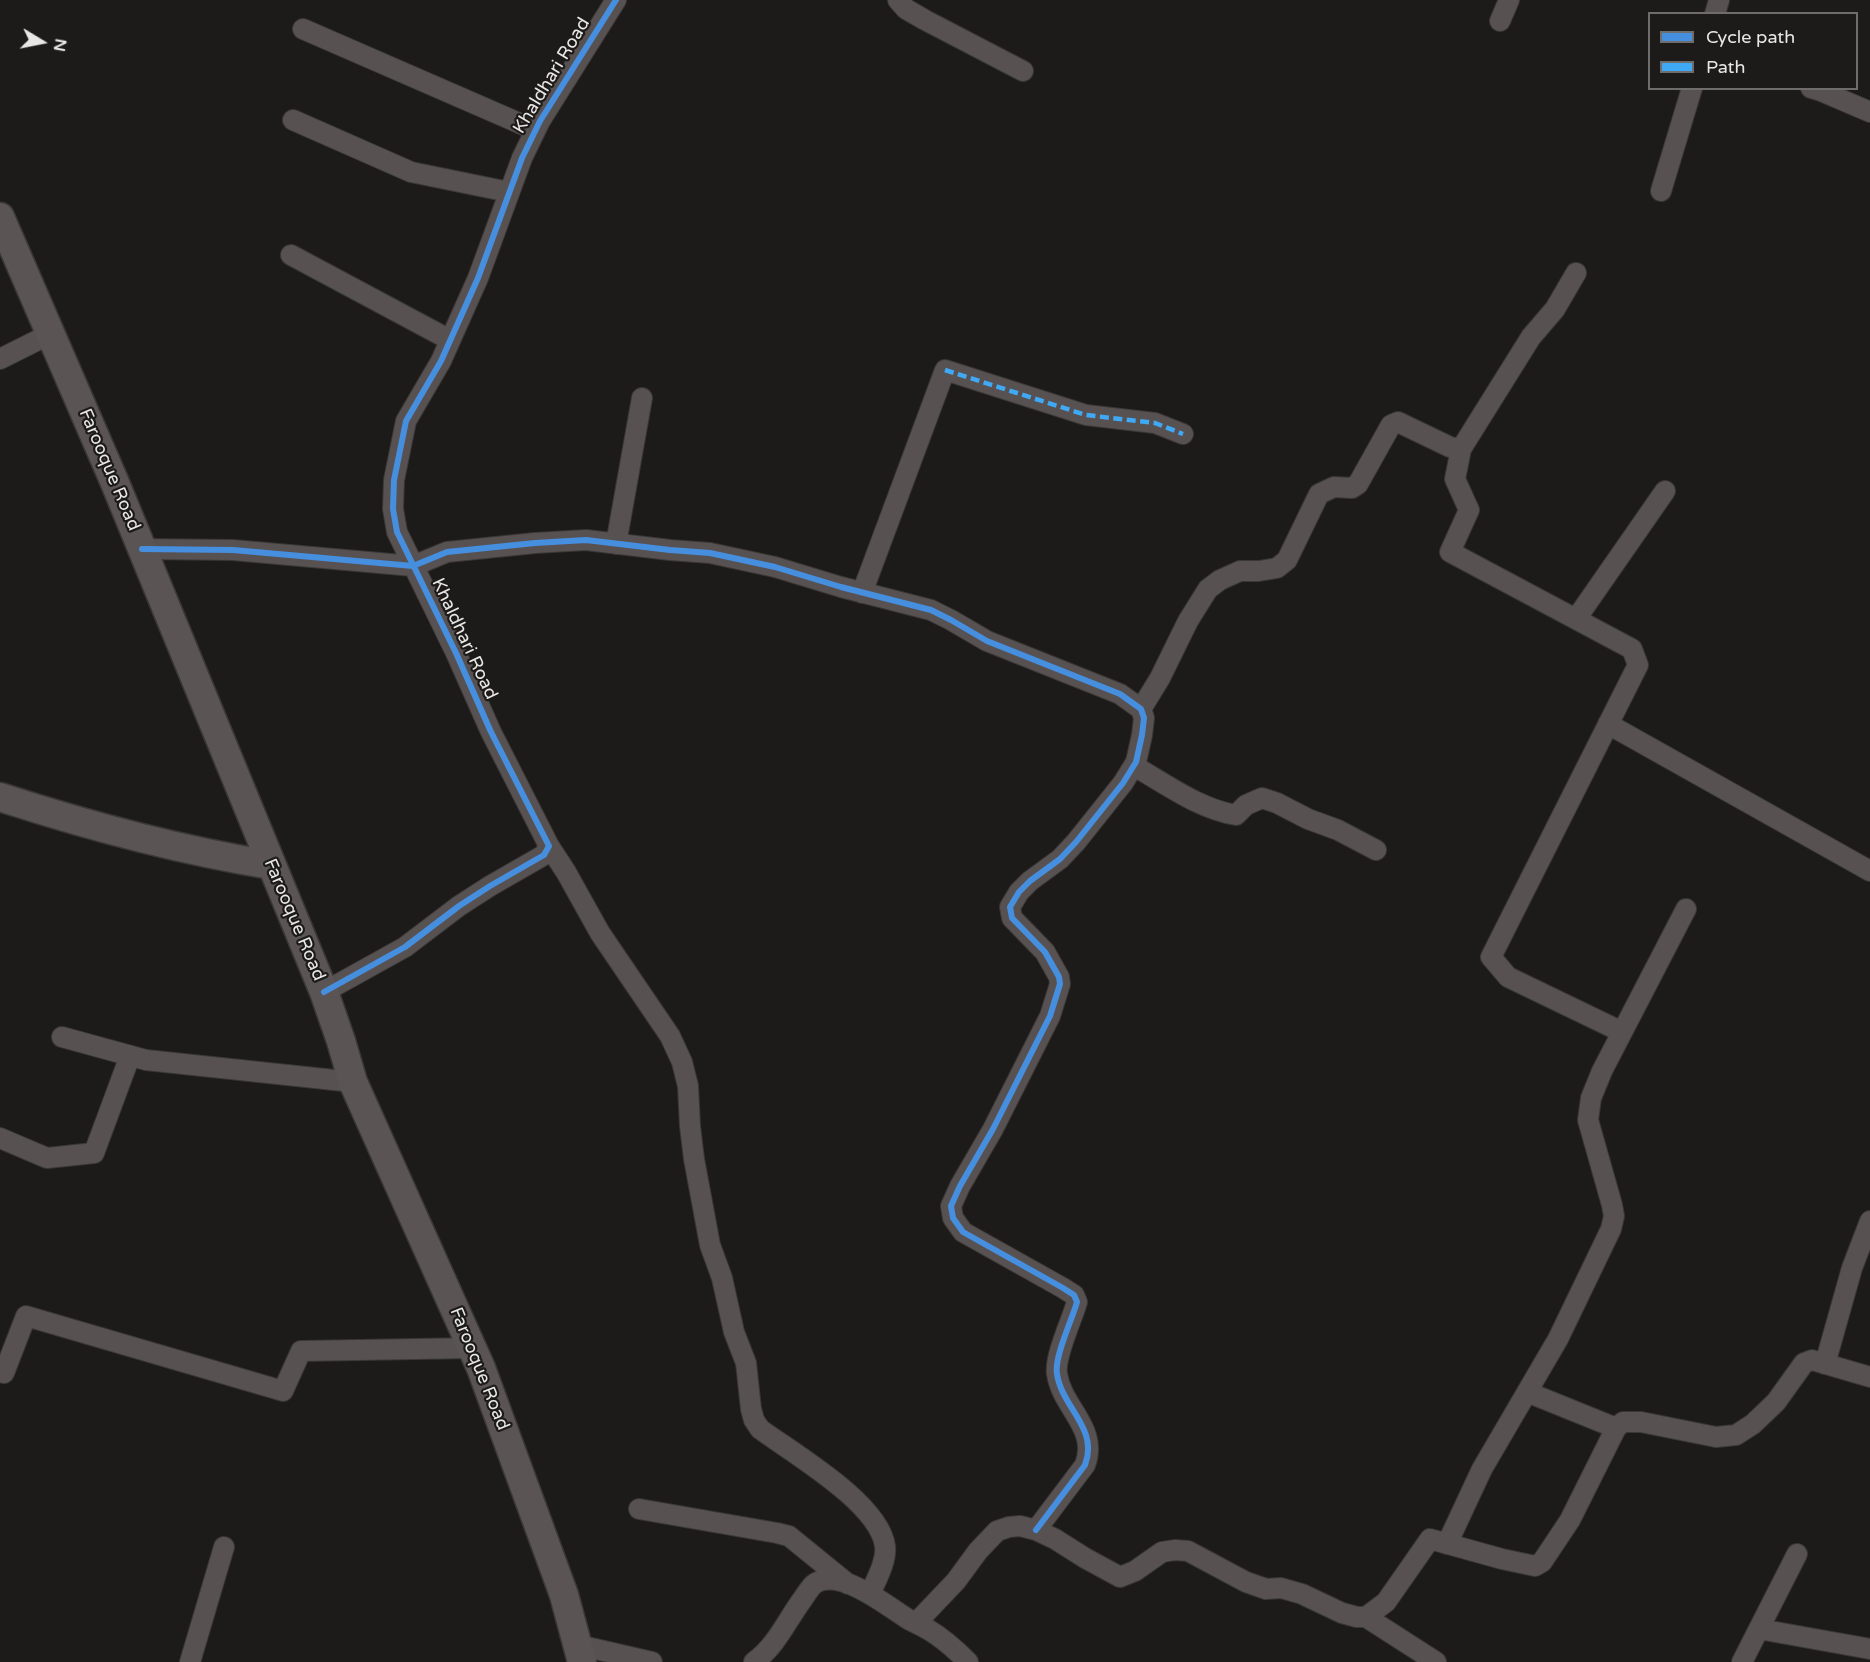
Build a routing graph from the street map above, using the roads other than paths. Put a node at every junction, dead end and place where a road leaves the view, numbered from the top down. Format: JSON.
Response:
{"nodes":[{"id":1,"x":616,"y":0,"type":"edge"},
{"id":2,"x":898,"y":0,"type":"edge"},
{"id":3,"x":1509,"y":0,"type":"edge"},
{"id":4,"x":1500,"y":21,"type":"dead end"},
{"id":5,"x":303,"y":30,"type":"dead end"},
{"id":6,"x":1023,"y":70,"type":"dead end"},
{"id":7,"x":1691,"y":90,"type":"edge"},
{"id":8,"x":1818,"y":90,"type":"edge"},
{"id":9,"x":1870,"y":112,"type":"edge"},
{"id":10,"x":293,"y":120,"type":"dead end"},
{"id":11,"x":536,"y":130,"type":"junction"},
{"id":12,"x":1661,"y":191,"type":"dead end"},
{"id":13,"x":509,"y":192,"type":"junction"},
{"id":14,"x":0,"y":217,"type":"edge"},
{"id":15,"x":291,"y":255,"type":"dead end"},
{"id":16,"x":1576,"y":273,"type":"dead end"},
{"id":17,"x":50,"y":334,"type":"junction"},
{"id":18,"x":450,"y":340,"type":"junction"},
{"id":19,"x":0,"y":359,"type":"edge"},
{"id":20,"x":642,"y":398,"type":"dead end"},
{"id":21,"x":1183,"y":434,"type":"dead end"},
{"id":22,"x":1461,"y":450,"type":"junction"},
{"id":23,"x":1665,"y":491,"type":"dead end"},
{"id":24,"x":616,"y":544,"type":"junction"},
{"id":25,"x":142,"y":549,"type":"junction"},
{"id":26,"x":413,"y":566,"type":"junction"},
{"id":27,"x":862,"y":593,"type":"junction"},
{"id":28,"x":1576,"y":619,"type":"junction"},
{"id":29,"x":1141,"y":709,"type":"junction"},
{"id":30,"x":1608,"y":724,"type":"junction"},
{"id":31,"x":1134,"y":766,"type":"junction"},
{"id":32,"x":0,"y":797,"type":"edge"},
{"id":33,"x":549,"y":846,"type":"junction"},
{"id":34,"x":1376,"y":850,"type":"dead end"},
{"id":35,"x":271,"y":866,"type":"junction"},
{"id":36,"x":1870,"y":871,"type":"edge"},
{"id":37,"x":1686,"y":909,"type":"dead end"},
{"id":38,"x":324,"y":992,"type":"junction"},
{"id":39,"x":1622,"y":1032,"type":"junction"},
{"id":40,"x":62,"y":1037,"type":"dead end"},
{"id":41,"x":130,"y":1056,"type":"junction"},
{"id":42,"x":353,"y":1082,"type":"junction"},
{"id":43,"x":0,"y":1138,"type":"edge"},
{"id":44,"x":1870,"y":1221,"type":"edge"},
{"id":45,"x":473,"y":1348,"type":"junction"},
{"id":46,"x":1825,"y":1364,"type":"junction"},
{"id":47,"x":0,"y":1372,"type":"edge"},
{"id":48,"x":1870,"y":1377,"type":"edge"},
{"id":49,"x":1527,"y":1392,"type":"junction"},
{"id":50,"x":1616,"y":1428,"type":"junction"},
{"id":51,"x":639,"y":1509,"type":"dead end"},
{"id":52,"x":1036,"y":1530,"type":"junction"},
{"id":53,"x":1448,"y":1544,"type":"junction"},
{"id":54,"x":224,"y":1547,"type":"dead end"},
{"id":55,"x":1797,"y":1554,"type":"dead end"},
{"id":56,"x":848,"y":1584,"type":"junction"},
{"id":57,"x":870,"y":1594,"type":"junction"},
{"id":58,"x":1366,"y":1617,"type":"junction"},
{"id":59,"x":916,"y":1623,"type":"junction"},
{"id":60,"x":1759,"y":1629,"type":"junction"},
{"id":61,"x":1870,"y":1649,"type":"edge"},
{"id":62,"x":580,"y":1653,"type":"edge"},
{"id":63,"x":189,"y":1662,"type":"edge"},
{"id":64,"x":652,"y":1662,"type":"edge"},
{"id":65,"x":754,"y":1662,"type":"edge"},
{"id":66,"x":968,"y":1662,"type":"edge"},
{"id":67,"x":1436,"y":1662,"type":"edge"},
{"id":68,"x":1742,"y":1662,"type":"edge"}],
"edges":[{"from":1,"to":11,"type":"street","name":"Khaldhari Road"},
{"from":2,"to":6,"type":"street"},
{"from":3,"to":4,"type":"street"},
{"from":5,"to":11,"type":"street"},
{"from":7,"to":12,"type":"street"},
{"from":8,"to":9,"type":"street"},
{"from":10,"to":13,"type":"street"},
{"from":11,"to":13,"type":"street","name":"Khaldhari Road"},
{"from":13,"to":18,"type":"street","name":"Khaldhari Road"},
{"from":14,"to":17,"type":"main road","name":"Farooque Road"},
{"from":15,"to":18,"type":"street"},
{"from":16,"to":22,"type":"street"},
{"from":17,"to":19,"type":"street"},
{"from":17,"to":25,"type":"main road","name":"Farooque Road"},
{"from":18,"to":26,"type":"street","name":"Khaldhari Road"},
{"from":20,"to":24,"type":"street"},
{"from":21,"to":27,"type":"street"},
{"from":22,"to":28,"type":"street"},
{"from":22,"to":29,"type":"street"},
{"from":23,"to":28,"type":"street"},
{"from":24,"to":26,"type":"street"},
{"from":24,"to":27,"type":"street"},
{"from":25,"to":26,"type":"street"},
{"from":25,"to":35,"type":"main road","name":"Farooque Road"},
{"from":26,"to":33,"type":"street","name":"Khaldhari Road"},
{"from":27,"to":29,"type":"street"},
{"from":28,"to":30,"type":"street"},
{"from":29,"to":31,"type":"street"},
{"from":30,"to":36,"type":"street"},
{"from":30,"to":39,"type":"street"},
{"from":31,"to":34,"type":"street"},
{"from":31,"to":52,"type":"street"},
{"from":32,"to":35,"type":"main road"},
{"from":33,"to":38,"type":"street"},
{"from":33,"to":57,"type":"street","name":"Khaldhari Road"},
{"from":35,"to":38,"type":"main road","name":"Farooque Road"},
{"from":37,"to":39,"type":"street"},
{"from":38,"to":42,"type":"main road","name":"Farooque Road"},
{"from":39,"to":49,"type":"street"},
{"from":40,"to":41,"type":"street"},
{"from":41,"to":42,"type":"street"},
{"from":41,"to":43,"type":"street"},
{"from":42,"to":45,"type":"main road","name":"Farooque Road"},
{"from":44,"to":46,"type":"street"},
{"from":45,"to":47,"type":"street"},
{"from":45,"to":62,"type":"main road","name":"Farooque Road"},
{"from":46,"to":48,"type":"street"},
{"from":46,"to":50,"type":"street"},
{"from":49,"to":50,"type":"street"},
{"from":49,"to":53,"type":"street"},
{"from":50,"to":53,"type":"street"},
{"from":51,"to":56,"type":"street"},
{"from":52,"to":58,"type":"street"},
{"from":52,"to":59,"type":"street"},
{"from":53,"to":58,"type":"street"},
{"from":54,"to":63,"type":"street"},
{"from":55,"to":60,"type":"street"},
{"from":56,"to":57,"type":"street"},
{"from":56,"to":65,"type":"street"},
{"from":57,"to":59,"type":"street"},
{"from":58,"to":67,"type":"street"},
{"from":59,"to":66,"type":"street"},
{"from":60,"to":61,"type":"street"},
{"from":60,"to":68,"type":"street"},
{"from":62,"to":64,"type":"street"}]}
